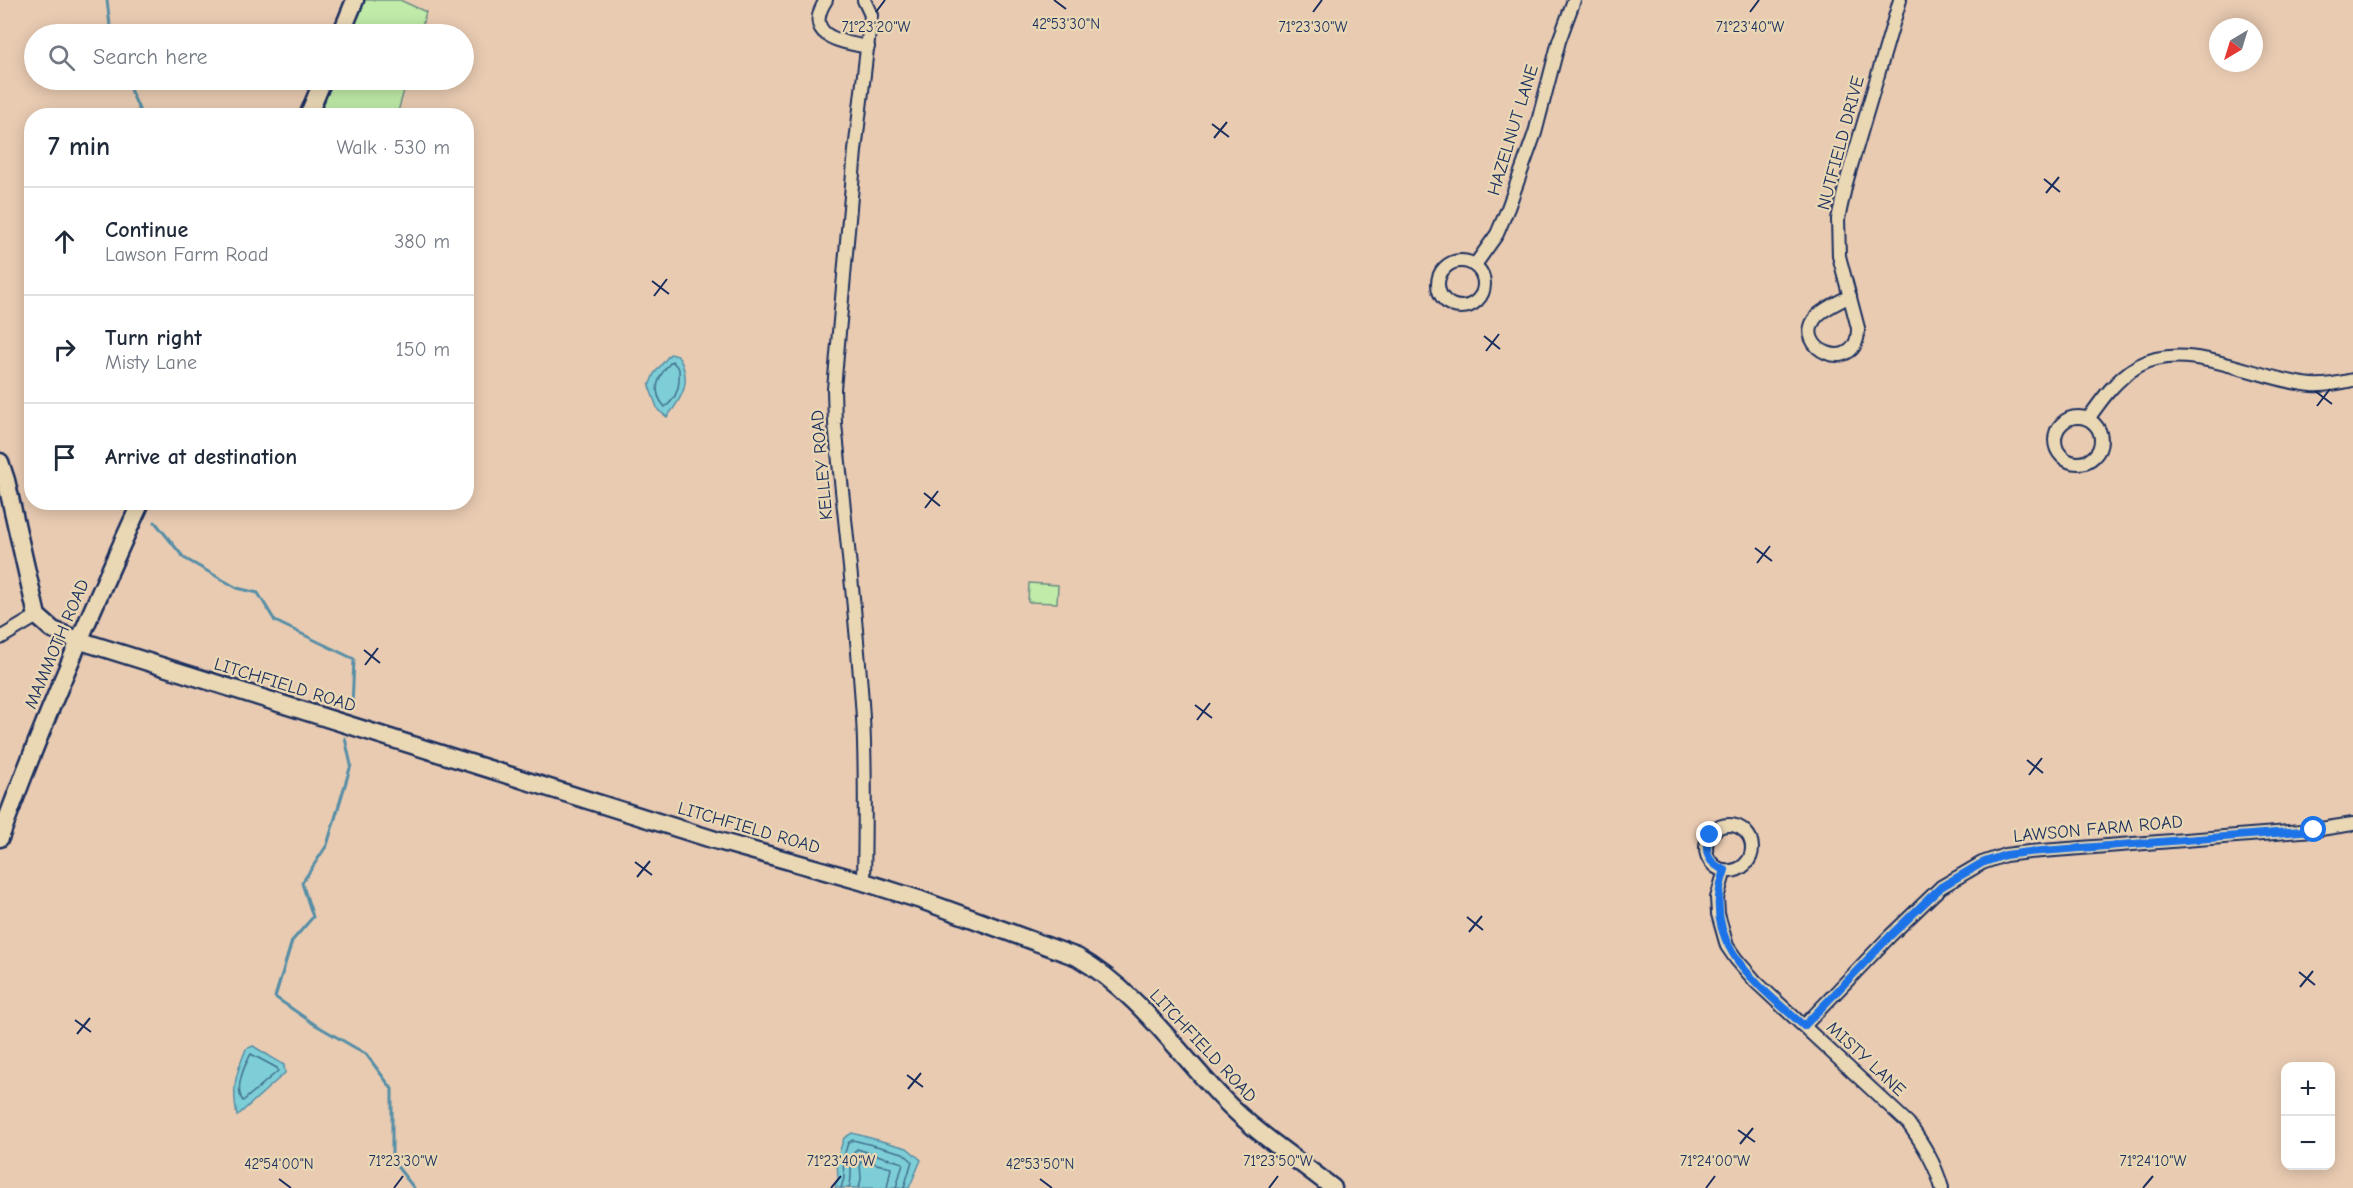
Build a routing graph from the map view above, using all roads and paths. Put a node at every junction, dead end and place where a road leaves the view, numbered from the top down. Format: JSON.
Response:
{"nodes":[{"id":1,"x":355,"y":0,"type":"edge"},
{"id":2,"x":826,"y":0,"type":"edge"},
{"id":3,"x":864,"y":0,"type":"edge"},
{"id":4,"x":1574,"y":0,"type":"edge"},
{"id":5,"x":1900,"y":0,"type":"edge"},
{"id":6,"x":345,"y":24,"type":"edge"},
{"id":7,"x":868,"y":46,"type":"junction"},
{"id":8,"x":319,"y":90,"type":"edge"},
{"id":9,"x":311,"y":108,"type":"edge"},
{"id":10,"x":1475,"y":265,"type":"dead end"},
{"id":11,"x":1850,"y":296,"type":"junction"},
{"id":12,"x":2353,"y":380,"type":"edge"},
{"id":13,"x":2088,"y":419,"type":"dead end"},
{"id":14,"x":0,"y":462,"type":"edge"},
{"id":15,"x":137,"y":510,"type":"edge"},
{"id":16,"x":37,"y":616,"type":"junction"},
{"id":17,"x":0,"y":638,"type":"edge"},
{"id":18,"x":78,"y":640,"type":"junction"},
{"id":19,"x":2353,"y":825,"type":"edge"},
{"id":20,"x":0,"y":838,"type":"edge"},
{"id":21,"x":1725,"y":870,"type":"dead end"},
{"id":22,"x":864,"y":882,"type":"junction"},
{"id":23,"x":1804,"y":1026,"type":"junction"},
{"id":24,"x":1333,"y":1188,"type":"edge"},
{"id":25,"x":1942,"y":1188,"type":"edge"}],
"edges":[{"from":1,"to":6,"type":"street"},
{"from":2,"to":7,"type":"street"},
{"from":3,"to":7,"type":"street","name":"KELLEY ROAD"},
{"from":4,"to":10,"type":"street","name":"HAZELNUT LANE"},
{"from":5,"to":11,"type":"street","name":"NUTFIELD DRIVE"},
{"from":7,"to":22,"type":"street","name":"KELLEY ROAD"},
{"from":8,"to":9,"type":"street"},
{"from":11,"to":11,"type":"street","name":"NUTFIELD DRIVE"},
{"from":12,"to":13,"type":"street"},
{"from":14,"to":16,"type":"street"},
{"from":15,"to":18,"type":"street","name":"MAMMOTH ROAD"},
{"from":16,"to":17,"type":"street"},
{"from":16,"to":18,"type":"street","name":"LITCHFIELD ROAD"},
{"from":18,"to":20,"type":"street","name":"MAMMOTH ROAD"},
{"from":18,"to":22,"type":"street","name":"LITCHFIELD ROAD"},
{"from":19,"to":23,"type":"street","name":"LAWSON FARM ROAD"},
{"from":21,"to":23,"type":"street","name":"MISTY LANE"},
{"from":22,"to":24,"type":"street","name":"LITCHFIELD ROAD"},
{"from":23,"to":25,"type":"street","name":"MISTY LANE"}]}
